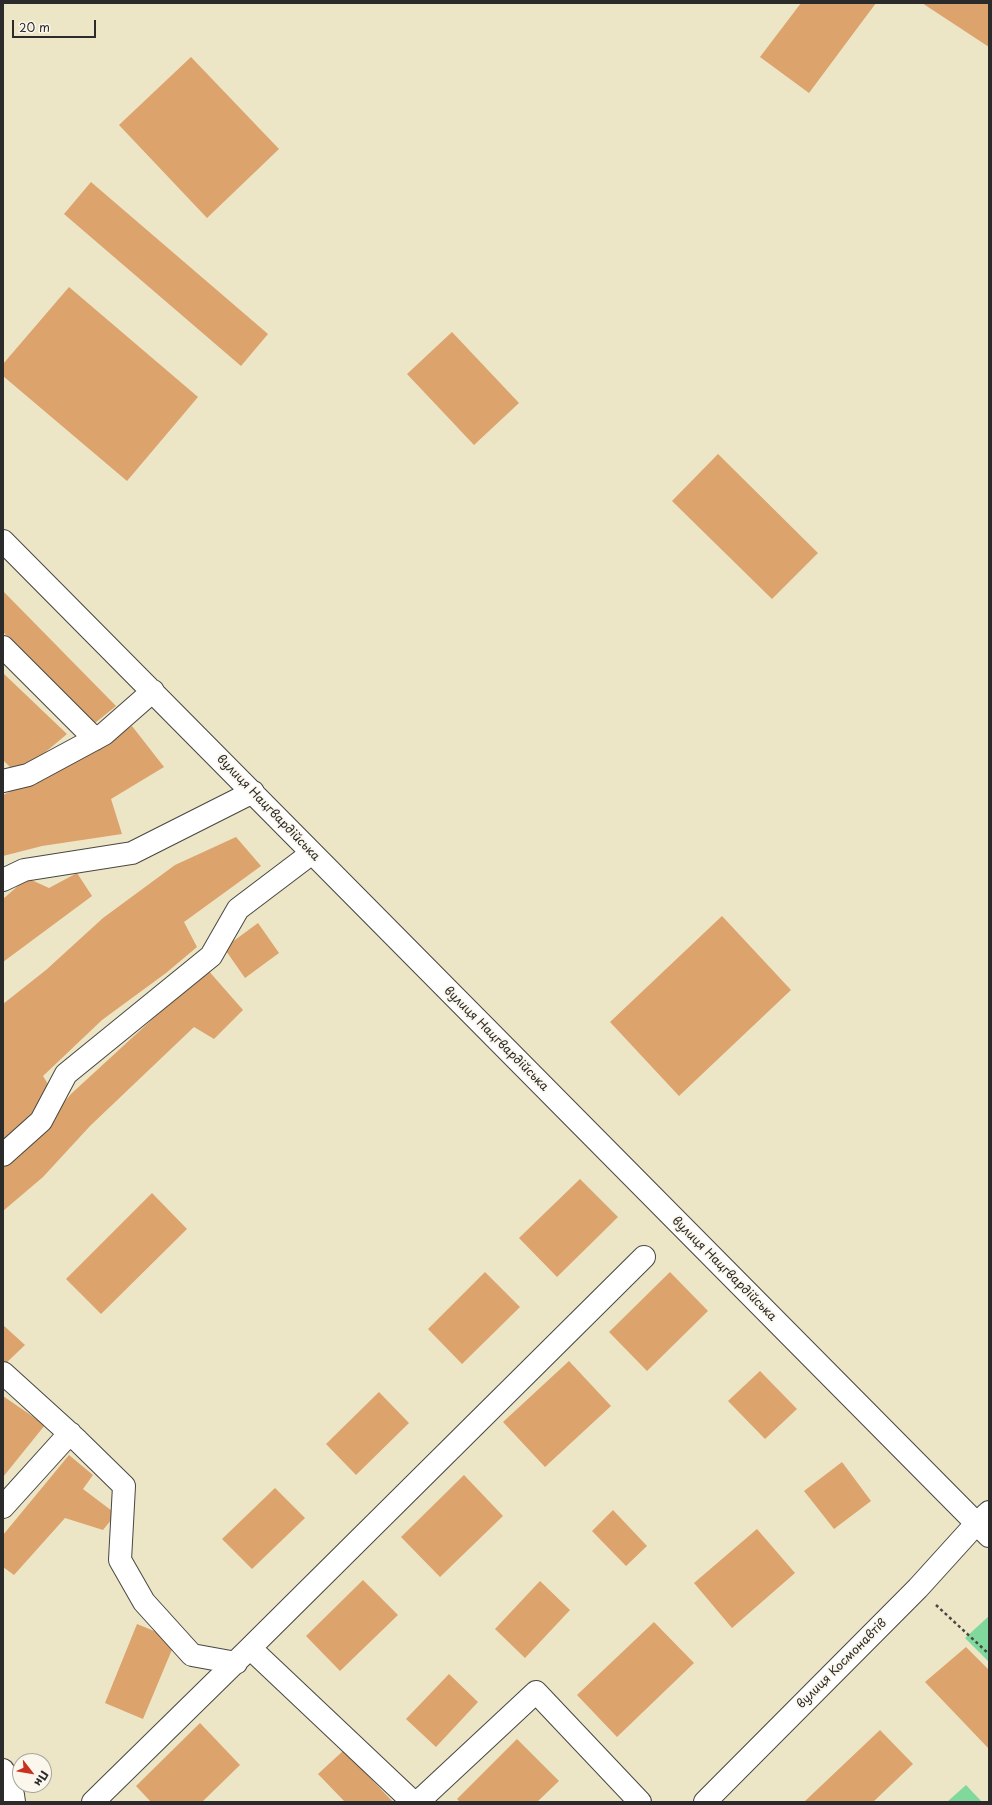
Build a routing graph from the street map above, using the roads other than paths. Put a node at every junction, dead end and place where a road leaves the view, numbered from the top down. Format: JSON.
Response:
{"nodes":[{"id":1,"x":3,"y":541,"type":"edge"},
{"id":2,"x":3,"y":647,"type":"edge"},
{"id":3,"x":153,"y":692,"type":"junction"},
{"id":4,"x":95,"y":739,"type":"junction"},
{"id":5,"x":6,"y":777,"type":"edge"},
{"id":6,"x":253,"y":792,"type":"junction"},
{"id":7,"x":312,"y":853,"type":"junction"},
{"id":8,"x":3,"y":880,"type":"edge"},
{"id":9,"x":3,"y":1155,"type":"edge"},
{"id":10,"x":644,"y":1257,"type":"dead end"},
{"id":11,"x":3,"y":1372,"type":"edge"},
{"id":12,"x":70,"y":1433,"type":"junction"},
{"id":13,"x":3,"y":1507,"type":"edge"},
{"id":14,"x":985,"y":1524,"type":"edge"},
{"id":15,"x":243,"y":1656,"type":"junction"},
{"id":16,"x":3,"y":1770,"type":"edge"},
{"id":17,"x":13,"y":1798,"type":"edge"},
{"id":18,"x":93,"y":1802,"type":"edge"},
{"id":19,"x":413,"y":1802,"type":"edge"},
{"id":20,"x":418,"y":1802,"type":"edge"},
{"id":21,"x":640,"y":1802,"type":"edge"},
{"id":22,"x":704,"y":1802,"type":"edge"}],
"edges":[{"from":1,"to":3,"type":"street","name":"вулиця Нацгвардійська"},
{"from":2,"to":4,"type":"street"},
{"from":3,"to":4,"type":"street"},
{"from":3,"to":6,"type":"street","name":"вулиця Нацгвардійська"},
{"from":4,"to":5,"type":"street"},
{"from":6,"to":7,"type":"street","name":"вулиця Нацгвардійська"},
{"from":6,"to":8,"type":"street"},
{"from":7,"to":9,"type":"street"},
{"from":7,"to":14,"type":"street","name":"вулиця Нацгвардійська"},
{"from":10,"to":15,"type":"street"},
{"from":11,"to":12,"type":"street"},
{"from":12,"to":13,"type":"street"},
{"from":12,"to":15,"type":"street"},
{"from":14,"to":22,"type":"street","name":"вулиця Космонавтів"},
{"from":15,"to":18,"type":"street"},
{"from":15,"to":19,"type":"street"},
{"from":16,"to":17,"type":"street"},
{"from":20,"to":21,"type":"street"}]}
